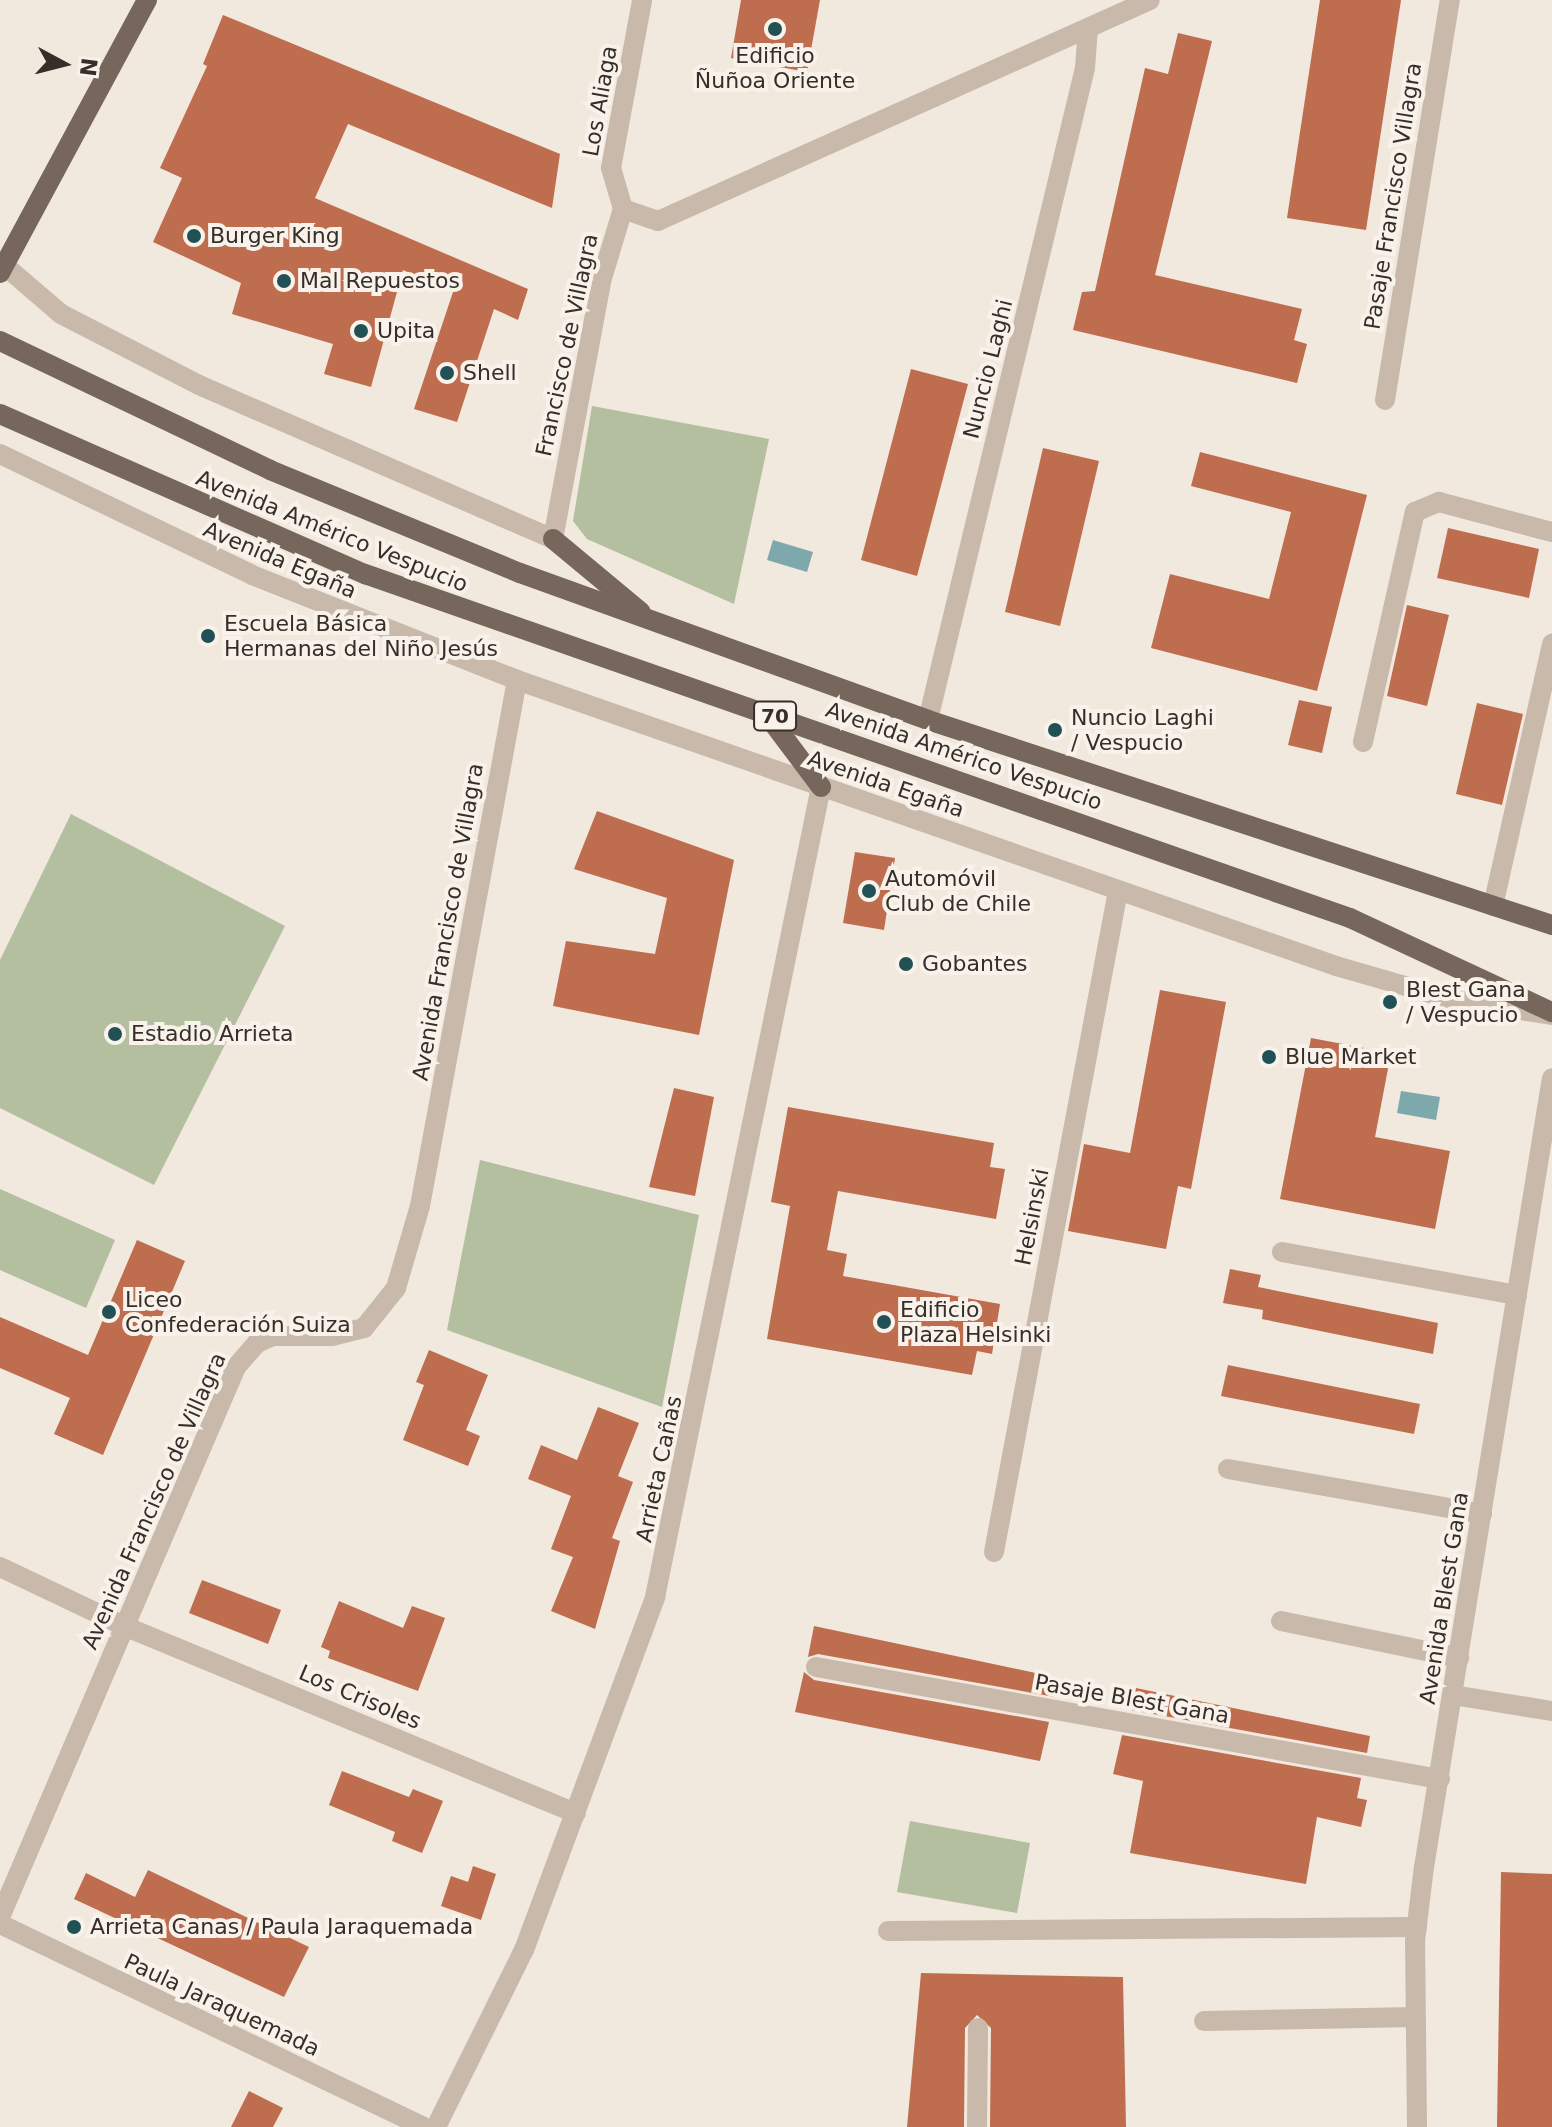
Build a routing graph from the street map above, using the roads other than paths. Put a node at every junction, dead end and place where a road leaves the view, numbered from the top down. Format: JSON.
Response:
{"nodes":[{"id":1,"x":147,"y":0,"type":"edge"},
{"id":2,"x":642,"y":0,"type":"edge"},
{"id":3,"x":1150,"y":0,"type":"edge"},
{"id":4,"x":1450,"y":0,"type":"edge"},
{"id":5,"x":1088,"y":28,"type":"junction"},
{"id":6,"x":623,"y":209,"type":"junction"},
{"id":7,"x":2,"y":269,"type":"edge"},
{"id":8,"x":0,"y":341,"type":"edge"},
{"id":9,"x":1385,"y":400,"type":"dead end"},
{"id":10,"x":0,"y":414,"type":"edge"},
{"id":11,"x":0,"y":454,"type":"edge"},
{"id":12,"x":1552,"y":532,"type":"edge"},
{"id":13,"x":553,"y":539,"type":"junction"},
{"id":14,"x":653,"y":622,"type":"junction"},
{"id":15,"x":1552,"y":644,"type":"edge"},
{"id":16,"x":517,"y":680,"type":"junction"},
{"id":17,"x":764,"y":712,"type":"junction"},
{"id":18,"x":928,"y":720,"type":"junction"},
{"id":19,"x":1363,"y":742,"type":"dead end"},
{"id":20,"x":821,"y":787,"type":"junction"},
{"id":21,"x":1118,"y":891,"type":"junction"},
{"id":22,"x":1493,"y":906,"type":"junction"},
{"id":23,"x":1552,"y":925,"type":"edge"},
{"id":24,"x":1552,"y":1013,"type":"edge"},
{"id":25,"x":1552,"y":1078,"type":"edge"},
{"id":26,"x":1282,"y":1252,"type":"dead end"},
{"id":27,"x":1517,"y":1295,"type":"junction"},
{"id":28,"x":1228,"y":1469,"type":"dead end"},
{"id":29,"x":1482,"y":1514,"type":"junction"},
{"id":30,"x":994,"y":1552,"type":"dead end"},
{"id":31,"x":0,"y":1567,"type":"edge"},
{"id":32,"x":1281,"y":1621,"type":"dead end"},
{"id":33,"x":124,"y":1626,"type":"junction"},
{"id":34,"x":1459,"y":1658,"type":"junction"},
{"id":35,"x":816,"y":1667,"type":"dead end"},
{"id":36,"x":1453,"y":1695,"type":"junction"},
{"id":37,"x":1552,"y":1711,"type":"edge"},
{"id":38,"x":1440,"y":1779,"type":"junction"},
{"id":39,"x":576,"y":1813,"type":"junction"},
{"id":40,"x":0,"y":1917,"type":"edge"},
{"id":41,"x":0,"y":1924,"type":"edge"},
{"id":42,"x":1417,"y":1927,"type":"junction"},
{"id":43,"x":888,"y":1931,"type":"dead end"},
{"id":44,"x":1415,"y":2017,"type":"junction"},
{"id":45,"x":1204,"y":2021,"type":"dead end"},
{"id":46,"x":978,"y":2028,"type":"dead end"},
{"id":47,"x":424,"y":2127,"type":"edge"},
{"id":48,"x":436,"y":2127,"type":"edge"},
{"id":49,"x":977,"y":2127,"type":"edge"},
{"id":50,"x":1417,"y":2127,"type":"edge"}],
"edges":[{"from":1,"to":7,"type":"main road"},
{"from":2,"to":6,"type":"street","name":"Los Aliaga"},
{"from":3,"to":5,"type":"street"},
{"from":4,"to":9,"type":"street","name":"Pasaje Francisco Villagra"},
{"from":5,"to":6,"type":"street"},
{"from":5,"to":18,"type":"street","name":"Nuncio Laghi"},
{"from":6,"to":13,"type":"street","name":"Francisco de Villagra"},
{"from":7,"to":13,"type":"street"},
{"from":8,"to":14,"type":"main road","name":"Avenida Américo Vespucio","number":"70"},
{"from":10,"to":17,"type":"main road","name":"Avenida Américo Vespucio","number":"70"},
{"from":11,"to":16,"type":"street","name":"Avenida Egaña"},
{"from":12,"to":19,"type":"street"},
{"from":13,"to":14,"type":"main road"},
{"from":14,"to":18,"type":"main road","name":"Avenida Américo Vespucio","number":"70"},
{"from":15,"to":22,"type":"street"},
{"from":16,"to":20,"type":"street","name":"Avenida Egaña"},
{"from":16,"to":33,"type":"street","name":"Avenida Francisco de Villagra"},
{"from":17,"to":20,"type":"main road"},
{"from":17,"to":24,"type":"main road","name":"Avenida Américo Vespucio","number":"70"},
{"from":18,"to":22,"type":"main road","name":"Avenida Américo Vespucio","number":"70"},
{"from":20,"to":21,"type":"street","name":"Avenida Egaña"},
{"from":20,"to":39,"type":"street","name":"Arrieta Cañas"},
{"from":21,"to":24,"type":"street","name":"Avenida Egaña"},
{"from":21,"to":30,"type":"street","name":"Helsinski"},
{"from":22,"to":23,"type":"main road","name":"Avenida Américo Vespucio","number":"70"},
{"from":25,"to":27,"type":"street","name":"Avenida Blest Gana"},
{"from":26,"to":27,"type":"street"},
{"from":27,"to":29,"type":"street","name":"Avenida Blest Gana"},
{"from":28,"to":29,"type":"street"},
{"from":29,"to":34,"type":"street","name":"Avenida Blest Gana"},
{"from":31,"to":33,"type":"street","name":"Los Crisoles"},
{"from":32,"to":34,"type":"street"},
{"from":33,"to":39,"type":"street","name":"Los Crisoles"},
{"from":33,"to":40,"type":"street","name":"Avenida Francisco de Villagra"},
{"from":34,"to":36,"type":"street","name":"Avenida Blest Gana"},
{"from":35,"to":38,"type":"street","name":"Pasaje Blest Gana"},
{"from":36,"to":37,"type":"street"},
{"from":36,"to":38,"type":"street","name":"Avenida Blest Gana"},
{"from":38,"to":42,"type":"street","name":"Avenida Blest Gana"},
{"from":39,"to":48,"type":"street","name":"Arrieta Cañas"},
{"from":41,"to":47,"type":"street","name":"Paula Jaraquemada"},
{"from":42,"to":43,"type":"street"},
{"from":42,"to":44,"type":"street","name":"Avenida Blest Gana"},
{"from":44,"to":45,"type":"street"},
{"from":44,"to":50,"type":"street","name":"Avenida Blest Gana"},
{"from":46,"to":49,"type":"street"}]}
